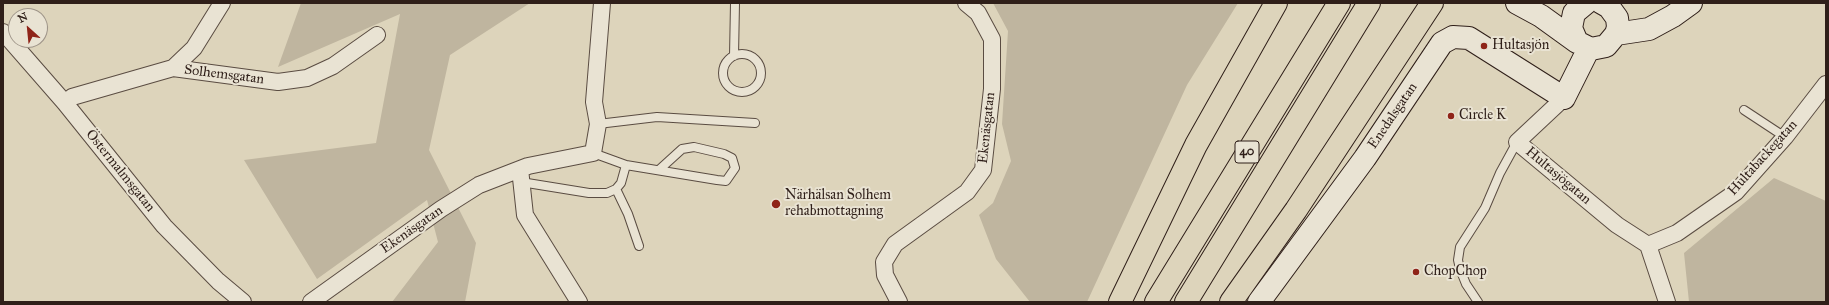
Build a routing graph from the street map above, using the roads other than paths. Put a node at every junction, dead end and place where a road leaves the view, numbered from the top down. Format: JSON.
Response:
{"nodes":[{"id":1,"x":222,"y":3,"type":"edge"},
{"id":2,"x":602,"y":3,"type":"edge"},
{"id":3,"x":735,"y":3,"type":"edge"},
{"id":4,"x":966,"y":3,"type":"edge"},
{"id":5,"x":1276,"y":3,"type":"edge"},
{"id":6,"x":1339,"y":3,"type":"edge"},
{"id":7,"x":1369,"y":3,"type":"edge"},
{"id":8,"x":1441,"y":3,"type":"edge"},
{"id":9,"x":1516,"y":3,"type":"edge"},
{"id":10,"x":1586,"y":3,"type":"edge"},
{"id":11,"x":1691,"y":3,"type":"edge"},
{"id":12,"x":1611,"y":6,"type":"edge"},
{"id":13,"x":1427,"y":11,"type":"edge"},
{"id":14,"x":3,"y":32,"type":"edge"},
{"id":15,"x":1616,"y":34,"type":"junction"},
{"id":16,"x":377,"y":35,"type":"dead end"},
{"id":17,"x":1583,"y":45,"type":"junction"},
{"id":18,"x":734,"y":56,"type":"junction"},
{"id":19,"x":174,"y":68,"type":"junction"},
{"id":20,"x":1826,"y":84,"type":"edge"},
{"id":21,"x":1564,"y":98,"type":"junction"},
{"id":22,"x":65,"y":103,"type":"junction"},
{"id":23,"x":1744,"y":110,"type":"dead end"},
{"id":24,"x":755,"y":123,"type":"dead end"},
{"id":25,"x":598,"y":124,"type":"junction"},
{"id":26,"x":1785,"y":137,"type":"junction"},
{"id":27,"x":1517,"y":142,"type":"junction"},
{"id":28,"x":593,"y":153,"type":"junction"},
{"id":29,"x":626,"y":165,"type":"junction"},
{"id":30,"x":660,"y":169,"type":"junction"},
{"id":31,"x":520,"y":176,"type":"junction"},
{"id":32,"x":616,"y":189,"type":"junction"},
{"id":33,"x":1648,"y":245,"type":"junction"},
{"id":34,"x":639,"y":246,"type":"dead end"},
{"id":35,"x":244,"y":302,"type":"edge"},
{"id":36,"x":311,"y":302,"type":"edge"},
{"id":37,"x":579,"y":302,"type":"edge"},
{"id":38,"x":899,"y":302,"type":"edge"},
{"id":39,"x":1120,"y":302,"type":"edge"},
{"id":40,"x":1156,"y":302,"type":"edge"},
{"id":41,"x":1186,"y":302,"type":"edge"},
{"id":42,"x":1231,"y":302,"type":"edge"},
{"id":43,"x":1259,"y":302,"type":"edge"},
{"id":44,"x":1478,"y":302,"type":"edge"},
{"id":45,"x":1667,"y":302,"type":"edge"}],
"edges":[{"from":1,"to":19,"type":"street"},
{"from":2,"to":25,"type":"street"},
{"from":3,"to":18,"type":"lane"},
{"from":4,"to":38,"type":"street","name":"Ekenäsgatan"},
{"from":5,"to":39,"type":"highway"},
{"from":6,"to":40,"type":"highway","number":"40"},
{"from":7,"to":41,"type":"highway","number":"40"},
{"from":8,"to":13,"type":"highway"},
{"from":9,"to":17,"type":"street"},
{"from":10,"to":17,"type":"street"},
{"from":11,"to":15,"type":"street"},
{"from":12,"to":15,"type":"street"},
{"from":13,"to":42,"type":"highway"},
{"from":14,"to":22,"type":"street","name":"Östermalmsgatan"},
{"from":15,"to":17,"type":"street"},
{"from":16,"to":19,"type":"street","name":"Solhemsgatan"},
{"from":17,"to":21,"type":"street","name":"Hultasjögatan"},
{"from":18,"to":18,"type":"lane"},
{"from":19,"to":22,"type":"street","name":"Solhemsgatan"},
{"from":20,"to":26,"type":"street","name":"Hultabackegatan"},
{"from":21,"to":27,"type":"street","name":"Hultasjögatan"},
{"from":21,"to":43,"type":"street","name":"Enedalsgatan"},
{"from":22,"to":35,"type":"street","name":"Östermalmsgatan"},
{"from":23,"to":26,"type":"lane"},
{"from":24,"to":25,"type":"lane"},
{"from":25,"to":28,"type":"street"},
{"from":26,"to":33,"type":"street","name":"Hultabackegatan"},
{"from":27,"to":33,"type":"street","name":"Hultasjögatan"},
{"from":27,"to":44,"type":"lane"},
{"from":28,"to":29,"type":"lane"},
{"from":28,"to":31,"type":"street","name":"Ekenäsgatan"},
{"from":29,"to":30,"type":"lane"},
{"from":29,"to":32,"type":"lane"},
{"from":30,"to":30,"type":"lane"},
{"from":31,"to":32,"type":"lane"},
{"from":31,"to":36,"type":"street","name":"Ekenäsgatan"},
{"from":31,"to":37,"type":"street"},
{"from":32,"to":34,"type":"lane"},
{"from":33,"to":45,"type":"street"}]}
